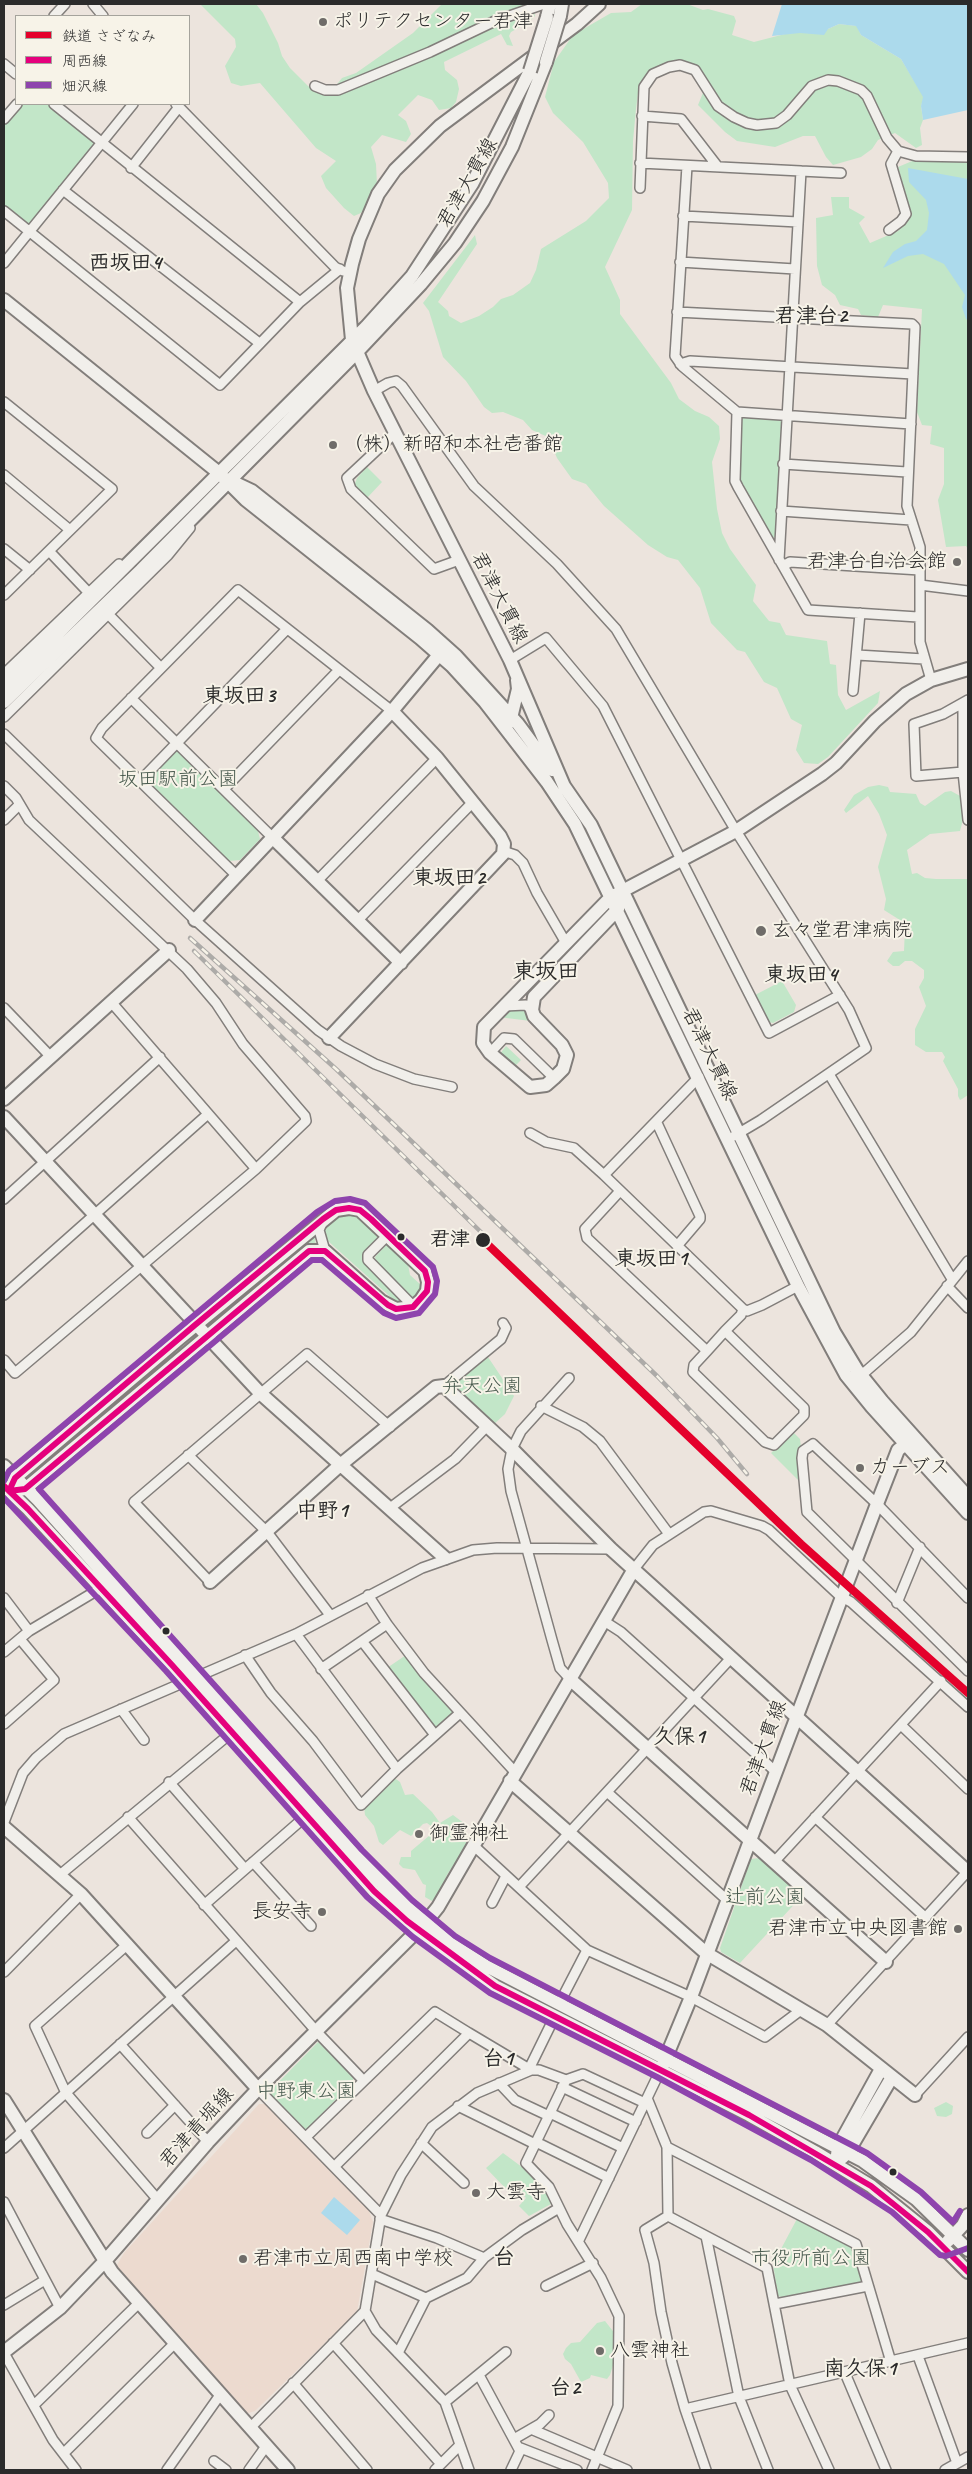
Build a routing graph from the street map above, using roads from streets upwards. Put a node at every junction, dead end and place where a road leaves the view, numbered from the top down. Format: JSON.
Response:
{"nodes":[{"id":1,"x":65,"y":4,"type":"edge"},
{"id":2,"x":93,"y":4,"type":"edge"},
{"id":3,"x":544,"y":4,"type":"edge"},
{"id":4,"x":550,"y":4,"type":"edge"},
{"id":5,"x":599,"y":4,"type":"edge"},
{"id":6,"x":556,"y":12,"type":"edge"},
{"id":7,"x":55,"y":15,"type":"edge"},
{"id":8,"x":102,"y":15,"type":"edge"},
{"id":9,"x":315,"y":86,"type":"dead end"},
{"id":10,"x":16,"y":105,"type":"edge"},
{"id":11,"x":55,"y":105,"type":"edge"},
{"id":12,"x":132,"y":105,"type":"edge"},
{"id":13,"x":177,"y":105,"type":"edge"},
{"id":14,"x":642,"y":116,"type":"junction"},
{"id":15,"x":4,"y":119,"type":"edge"},
{"id":16,"x":101,"y":143,"type":"junction"},
{"id":17,"x":898,"y":151,"type":"junction"},
{"id":18,"x":968,"y":157,"type":"edge"},
{"id":19,"x":640,"y":164,"type":"junction"},
{"id":20,"x":687,"y":166,"type":"junction"},
{"id":21,"x":718,"y":167,"type":"junction"},
{"id":22,"x":132,"y":168,"type":"junction"},
{"id":23,"x":801,"y":171,"type":"junction"},
{"id":24,"x":841,"y":173,"type":"dead end"},
{"id":25,"x":640,"y":188,"type":"dead end"},
{"id":26,"x":62,"y":190,"type":"junction"},
{"id":27,"x":4,"y":211,"type":"edge"},
{"id":28,"x":683,"y":216,"type":"junction"},
{"id":29,"x":798,"y":222,"type":"junction"},
{"id":30,"x":889,"y":230,"type":"dead end"},
{"id":31,"x":28,"y":232,"type":"junction"},
{"id":32,"x":680,"y":262,"type":"junction"},
{"id":33,"x":4,"y":263,"type":"edge"},
{"id":34,"x":795,"y":269,"type":"junction"},
{"id":35,"x":345,"y":271,"type":"junction"},
{"id":36,"x":4,"y":300,"type":"edge"},
{"id":37,"x":300,"y":302,"type":"junction"},
{"id":38,"x":678,"y":312,"type":"junction"},
{"id":39,"x":792,"y":317,"type":"junction"},
{"id":40,"x":352,"y":340,"type":"junction"},
{"id":41,"x":258,"y":342,"type":"junction"},
{"id":42,"x":357,"y":352,"type":"junction"},
{"id":43,"x":680,"y":364,"type":"junction"},
{"id":44,"x":790,"y":367,"type":"junction"},
{"id":45,"x":914,"y":374,"type":"junction"},
{"id":46,"x":374,"y":391,"type":"junction"},
{"id":47,"x":4,"y":402,"type":"edge"},
{"id":48,"x":737,"y":412,"type":"junction"},
{"id":49,"x":787,"y":415,"type":"junction"},
{"id":50,"x":911,"y":424,"type":"junction"},
{"id":51,"x":394,"y":433,"type":"junction"},
{"id":52,"x":783,"y":464,"type":"junction"},
{"id":53,"x":907,"y":472,"type":"junction"},
{"id":54,"x":4,"y":475,"type":"edge"},
{"id":55,"x":224,"y":476,"type":"junction"},
{"id":56,"x":200,"y":501,"type":"junction"},
{"id":57,"x":781,"y":511,"type":"junction"},
{"id":58,"x":910,"y":520,"type":"junction"},
{"id":59,"x":70,"y":530,"type":"junction"},
{"id":60,"x":4,"y":549,"type":"edge"},
{"id":61,"x":49,"y":551,"type":"junction"},
{"id":62,"x":459,"y":560,"type":"junction"},
{"id":63,"x":781,"y":563,"type":"junction"},
{"id":64,"x":138,"y":565,"type":"junction"},
{"id":65,"x":30,"y":570,"type":"junction"},
{"id":66,"x":920,"y":570,"type":"junction"},
{"id":67,"x":920,"y":585,"type":"junction"},
{"id":68,"x":968,"y":591,"type":"edge"},
{"id":69,"x":89,"y":593,"type":"junction"},
{"id":70,"x":4,"y":595,"type":"edge"},
{"id":71,"x":860,"y":613,"type":"junction"},
{"id":72,"x":108,"y":614,"type":"junction"},
{"id":73,"x":918,"y":617,"type":"junction"},
{"id":74,"x":288,"y":629,"type":"junction"},
{"id":75,"x":442,"y":651,"type":"junction"},
{"id":76,"x":856,"y":654,"type":"junction"},
{"id":77,"x":924,"y":659,"type":"junction"},
{"id":78,"x":510,"y":660,"type":"junction"},
{"id":79,"x":968,"y":661,"type":"edge"},
{"id":80,"x":161,"y":668,"type":"junction"},
{"id":81,"x":968,"y":669,"type":"edge"},
{"id":82,"x":339,"y":670,"type":"junction"},
{"id":83,"x":516,"y":673,"type":"junction"},
{"id":84,"x":4,"y":674,"type":"edge"},
{"id":85,"x":931,"y":680,"type":"junction"},
{"id":86,"x":4,"y":687,"type":"edge"},
{"id":87,"x":853,"y":691,"type":"dead end"},
{"id":88,"x":131,"y":698,"type":"junction"},
{"id":89,"x":4,"y":702,"type":"edge"},
{"id":90,"x":965,"y":702,"type":"edge"},
{"id":91,"x":392,"y":711,"type":"junction"},
{"id":92,"x":4,"y":717,"type":"edge"},
{"id":93,"x":512,"y":717,"type":"junction"},
{"id":94,"x":508,"y":731,"type":"junction"},
{"id":95,"x":4,"y":734,"type":"edge"},
{"id":96,"x":176,"y":742,"type":"junction"},
{"id":97,"x":437,"y":758,"type":"junction"},
{"id":98,"x":963,"y":772,"type":"junction"},
{"id":99,"x":140,"y":781,"type":"junction"},
{"id":100,"x":4,"y":786,"type":"edge"},
{"id":101,"x":564,"y":786,"type":"junction"},
{"id":102,"x":224,"y":789,"type":"junction"},
{"id":103,"x":473,"y":802,"type":"junction"},
{"id":104,"x":19,"y":805,"type":"junction"},
{"id":105,"x":4,"y":820,"type":"edge"},
{"id":106,"x":968,"y":820,"type":"edge"},
{"id":107,"x":736,"y":831,"type":"junction"},
{"id":108,"x":273,"y":838,"type":"junction"},
{"id":109,"x":503,"y":851,"type":"junction"},
{"id":110,"x":682,"y":861,"type":"junction"},
{"id":111,"x":237,"y":876,"type":"junction"},
{"id":112,"x":317,"y":881,"type":"junction"},
{"id":113,"x":617,"y":895,"type":"junction"},
{"id":114,"x":618,"y":909,"type":"junction"},
{"id":115,"x":195,"y":920,"type":"junction"},
{"id":116,"x":357,"y":921,"type":"junction"},
{"id":117,"x":566,"y":943,"type":"junction"},
{"id":118,"x":169,"y":950,"type":"junction"},
{"id":119,"x":401,"y":963,"type":"junction"},
{"id":120,"x":840,"y":995,"type":"junction"},
{"id":121,"x":112,"y":1003,"type":"junction"},
{"id":122,"x":503,"y":1006,"type":"junction"},
{"id":123,"x":4,"y":1008,"type":"edge"},
{"id":124,"x":532,"y":1010,"type":"junction"},
{"id":125,"x":329,"y":1038,"type":"junction"},
{"id":126,"x":490,"y":1053,"type":"junction"},
{"id":127,"x":51,"y":1057,"type":"junction"},
{"id":128,"x":160,"y":1057,"type":"junction"},
{"id":129,"x":829,"y":1074,"type":"junction"},
{"id":130,"x":699,"y":1077,"type":"junction"},
{"id":131,"x":554,"y":1078,"type":"junction"},
{"id":132,"x":452,"y":1087,"type":"dead end"},
{"id":133,"x":4,"y":1099,"type":"edge"},
{"id":134,"x":208,"y":1114,"type":"junction"},
{"id":135,"x":4,"y":1117,"type":"edge"},
{"id":136,"x":657,"y":1123,"type":"junction"},
{"id":137,"x":530,"y":1133,"type":"dead end"},
{"id":138,"x":733,"y":1137,"type":"junction"},
{"id":139,"x":46,"y":1161,"type":"junction"},
{"id":140,"x":256,"y":1170,"type":"junction"},
{"id":141,"x":604,"y":1175,"type":"junction"},
{"id":142,"x":620,"y":1190,"type":"junction"},
{"id":143,"x":4,"y":1199,"type":"edge"},
{"id":144,"x":94,"y":1215,"type":"junction"},
{"id":145,"x":323,"y":1220,"type":"junction"},
{"id":146,"x":388,"y":1235,"type":"junction"},
{"id":147,"x":677,"y":1246,"type":"junction"},
{"id":148,"x":325,"y":1251,"type":"junction"},
{"id":149,"x":968,"y":1261,"type":"edge"},
{"id":150,"x":142,"y":1267,"type":"junction"},
{"id":151,"x":949,"y":1283,"type":"junction"},
{"id":152,"x":798,"y":1286,"type":"junction"},
{"id":153,"x":4,"y":1295,"type":"edge"},
{"id":154,"x":414,"y":1306,"type":"junction"},
{"id":155,"x":968,"y":1308,"type":"edge"},
{"id":156,"x":743,"y":1310,"type":"junction"},
{"id":157,"x":503,"y":1323,"type":"dead end"},
{"id":158,"x":195,"y":1325,"type":"junction"},
{"id":159,"x":725,"y":1332,"type":"junction"},
{"id":160,"x":207,"y":1337,"type":"junction"},
{"id":161,"x":707,"y":1351,"type":"junction"},
{"id":162,"x":4,"y":1360,"type":"edge"},
{"id":163,"x":569,"y":1378,"type":"dead end"},
{"id":164,"x":857,"y":1379,"type":"junction"},
{"id":165,"x":444,"y":1386,"type":"junction"},
{"id":166,"x":260,"y":1393,"type":"junction"},
{"id":167,"x":541,"y":1406,"type":"junction"},
{"id":168,"x":487,"y":1426,"type":"junction"},
{"id":169,"x":390,"y":1427,"type":"junction"},
{"id":170,"x":910,"y":1440,"type":"junction"},
{"id":171,"x":512,"y":1450,"type":"junction"},
{"id":172,"x":188,"y":1455,"type":"junction"},
{"id":173,"x":4,"y":1466,"type":"edge"},
{"id":174,"x":339,"y":1466,"type":"junction"},
{"id":175,"x":15,"y":1478,"type":"junction"},
{"id":176,"x":25,"y":1490,"type":"junction"},
{"id":177,"x":5,"y":1491,"type":"edge"},
{"id":178,"x":967,"y":1492,"type":"edge"},
{"id":179,"x":877,"y":1504,"type":"junction"},
{"id":180,"x":390,"y":1508,"type":"junction"},
{"id":181,"x":968,"y":1514,"type":"edge"},
{"id":182,"x":267,"y":1532,"type":"junction"},
{"id":183,"x":670,"y":1534,"type":"junction"},
{"id":184,"x":920,"y":1547,"type":"junction"},
{"id":185,"x":527,"y":1549,"type":"junction"},
{"id":186,"x":611,"y":1549,"type":"junction"},
{"id":187,"x":445,"y":1558,"type":"junction"},
{"id":188,"x":854,"y":1560,"type":"junction"},
{"id":189,"x":634,"y":1569,"type":"junction"},
{"id":190,"x":210,"y":1582,"type":"joint"},
{"id":191,"x":101,"y":1588,"type":"junction"},
{"id":192,"x":368,"y":1595,"type":"junction"},
{"id":193,"x":840,"y":1596,"type":"junction"},
{"id":194,"x":4,"y":1598,"type":"edge"},
{"id":195,"x":968,"y":1598,"type":"edge"},
{"id":196,"x":898,"y":1603,"type":"junction"},
{"id":197,"x":330,"y":1615,"type":"junction"},
{"id":198,"x":604,"y":1621,"type":"junction"},
{"id":199,"x":387,"y":1624,"type":"junction"},
{"id":200,"x":29,"y":1631,"type":"junction"},
{"id":201,"x":296,"y":1634,"type":"junction"},
{"id":202,"x":20,"y":1639,"type":"junction"},
{"id":203,"x":362,"y":1641,"type":"junction"},
{"id":204,"x":4,"y":1652,"type":"edge"},
{"id":205,"x":246,"y":1655,"type":"junction"},
{"id":206,"x":731,"y":1658,"type":"junction"},
{"id":207,"x":322,"y":1669,"type":"junction"},
{"id":208,"x":968,"y":1671,"type":"edge"},
{"id":209,"x":190,"y":1679,"type":"junction"},
{"id":210,"x":571,"y":1680,"type":"junction"},
{"id":211,"x":941,"y":1681,"type":"junction"},
{"id":212,"x":694,"y":1698,"type":"junction"},
{"id":213,"x":968,"y":1707,"type":"edge"},
{"id":214,"x":121,"y":1709,"type":"junction"},
{"id":215,"x":460,"y":1713,"type":"junction"},
{"id":216,"x":795,"y":1717,"type":"junction"},
{"id":217,"x":4,"y":1724,"type":"edge"},
{"id":218,"x":901,"y":1725,"type":"junction"},
{"id":219,"x":231,"y":1732,"type":"junction"},
{"id":220,"x":435,"y":1735,"type":"junction"},
{"id":221,"x":144,"y":1740,"type":"dead end"},
{"id":222,"x":649,"y":1749,"type":"junction"},
{"id":223,"x":397,"y":1769,"type":"junction"},
{"id":224,"x":775,"y":1771,"type":"junction"},
{"id":225,"x":857,"y":1773,"type":"junction"},
{"id":226,"x":513,"y":1776,"type":"junction"},
{"id":227,"x":169,"y":1782,"type":"junction"},
{"id":228,"x":968,"y":1789,"type":"edge"},
{"id":229,"x":607,"y":1792,"type":"junction"},
{"id":230,"x":306,"y":1816,"type":"junction"},
{"id":231,"x":128,"y":1817,"type":"junction"},
{"id":232,"x":815,"y":1818,"type":"junction"},
{"id":233,"x":4,"y":1822,"type":"edge"},
{"id":234,"x":4,"y":1828,"type":"edge"},
{"id":235,"x":568,"y":1832,"type":"junction"},
{"id":236,"x":750,"y":1840,"type":"junction"},
{"id":237,"x":473,"y":1846,"type":"junction"},
{"id":238,"x":253,"y":1862,"type":"junction"},
{"id":239,"x":774,"y":1862,"type":"junction"},
{"id":240,"x":245,"y":1869,"type":"junction"},
{"id":241,"x":968,"y":1872,"type":"edge"},
{"id":242,"x":61,"y":1874,"type":"junction"},
{"id":243,"x":506,"y":1876,"type":"junction"},
{"id":244,"x":519,"y":1888,"type":"junction"},
{"id":245,"x":81,"y":1894,"type":"junction"},
{"id":246,"x":727,"y":1900,"type":"junction"},
{"id":247,"x":492,"y":1903,"type":"dead end"},
{"id":248,"x":204,"y":1905,"type":"junction"},
{"id":249,"x":926,"y":1918,"type":"junction"},
{"id":250,"x":311,"y":1926,"type":"dead end"},
{"id":251,"x":422,"y":1926,"type":"junction"},
{"id":252,"x":236,"y":1941,"type":"junction"},
{"id":253,"x":128,"y":1944,"type":"junction"},
{"id":254,"x":587,"y":1950,"type":"junction"},
{"id":255,"x":706,"y":1953,"type":"junction"},
{"id":256,"x":886,"y":1962,"type":"junction"},
{"id":257,"x":4,"y":1972,"type":"edge"},
{"id":258,"x":175,"y":1997,"type":"junction"},
{"id":259,"x":691,"y":1997,"type":"junction"},
{"id":260,"x":557,"y":2010,"type":"junction"},
{"id":261,"x":801,"y":2010,"type":"junction"},
{"id":262,"x":827,"y":2024,"type":"junction"},
{"id":263,"x":316,"y":2031,"type":"junction"},
{"id":264,"x":469,"y":2033,"type":"junction"},
{"id":265,"x":968,"y":2037,"type":"edge"},
{"id":266,"x":120,"y":2044,"type":"junction"},
{"id":267,"x":664,"y":2064,"type":"junction"},
{"id":268,"x":530,"y":2069,"type":"junction"},
{"id":269,"x":881,"y":2069,"type":"junction"},
{"id":270,"x":892,"y":2077,"type":"junction"},
{"id":271,"x":363,"y":2080,"type":"junction"},
{"id":272,"x":499,"y":2083,"type":"junction"},
{"id":273,"x":564,"y":2084,"type":"junction"},
{"id":274,"x":258,"y":2088,"type":"junction"},
{"id":275,"x":66,"y":2093,"type":"junction"},
{"id":276,"x":916,"y":2095,"type":"joint"},
{"id":277,"x":4,"y":2100,"type":"edge"},
{"id":278,"x":646,"y":2101,"type":"junction"},
{"id":279,"x":175,"y":2105,"type":"junction"},
{"id":280,"x":458,"y":2106,"type":"junction"},
{"id":281,"x":550,"y":2114,"type":"junction"},
{"id":282,"x":636,"y":2122,"type":"junction"},
{"id":283,"x":23,"y":2131,"type":"junction"},
{"id":284,"x":147,"y":2133,"type":"dead end"},
{"id":285,"x":306,"y":2136,"type":"junction"},
{"id":286,"x":208,"y":2142,"type":"junction"},
{"id":287,"x":421,"y":2143,"type":"junction"},
{"id":288,"x":536,"y":2143,"type":"junction"},
{"id":289,"x":667,"y":2147,"type":"junction"},
{"id":290,"x":4,"y":2148,"type":"edge"},
{"id":291,"x":623,"y":2148,"type":"junction"},
{"id":292,"x":843,"y":2149,"type":"junction"},
{"id":293,"x":836,"y":2165,"type":"junction"},
{"id":294,"x":335,"y":2166,"type":"junction"},
{"id":295,"x":609,"y":2178,"type":"junction"},
{"id":296,"x":464,"y":2182,"type":"dead end"},
{"id":297,"x":158,"y":2200,"type":"junction"},
{"id":298,"x":4,"y":2202,"type":"edge"},
{"id":299,"x":558,"y":2208,"type":"junction"},
{"id":300,"x":968,"y":2215,"type":"edge"},
{"id":301,"x":668,"y":2216,"type":"junction"},
{"id":302,"x":380,"y":2217,"type":"junction"},
{"id":303,"x":706,"y":2236,"type":"junction"},
{"id":304,"x":579,"y":2240,"type":"junction"},
{"id":305,"x":963,"y":2241,"type":"edge"},
{"id":306,"x":944,"y":2248,"type":"junction"},
{"id":307,"x":484,"y":2258,"type":"junction"},
{"id":308,"x":105,"y":2261,"type":"junction"},
{"id":309,"x":593,"y":2263,"type":"junction"},
{"id":310,"x":968,"y":2272,"type":"edge"},
{"id":311,"x":372,"y":2274,"type":"junction"},
{"id":312,"x":45,"y":2280,"type":"junction"},
{"id":313,"x":546,"y":2286,"type":"dead end"},
{"id":314,"x":868,"y":2286,"type":"junction"},
{"id":315,"x":426,"y":2298,"type":"junction"},
{"id":316,"x":139,"y":2302,"type":"junction"},
{"id":317,"x":775,"y":2304,"type":"junction"},
{"id":318,"x":4,"y":2305,"type":"edge"},
{"id":319,"x":60,"y":2308,"type":"junction"},
{"id":320,"x":365,"y":2312,"type":"junction"},
{"id":321,"x":333,"y":2343,"type":"junction"},
{"id":322,"x":968,"y":2343,"type":"edge"},
{"id":323,"x":175,"y":2344,"type":"junction"},
{"id":324,"x":4,"y":2352,"type":"edge"},
{"id":325,"x":506,"y":2352,"type":"dead end"},
{"id":326,"x":398,"y":2353,"type":"junction"},
{"id":327,"x":918,"y":2356,"type":"junction"},
{"id":328,"x":891,"y":2362,"type":"junction"},
{"id":329,"x":845,"y":2373,"type":"junction"},
{"id":330,"x":479,"y":2375,"type":"junction"},
{"id":331,"x":293,"y":2383,"type":"junction"},
{"id":332,"x":790,"y":2385,"type":"junction"},
{"id":333,"x":220,"y":2395,"type":"junction"},
{"id":334,"x":739,"y":2397,"type":"junction"},
{"id":335,"x":445,"y":2402,"type":"junction"},
{"id":336,"x":34,"y":2405,"type":"junction"},
{"id":337,"x":685,"y":2409,"type":"junction"},
{"id":338,"x":548,"y":2415,"type":"dead end"},
{"id":339,"x":251,"y":2427,"type":"junction"},
{"id":340,"x":531,"y":2429,"type":"junction"},
{"id":341,"x":516,"y":2443,"type":"junction"},
{"id":342,"x":267,"y":2445,"type":"junction"},
{"id":343,"x":460,"y":2445,"type":"junction"},
{"id":344,"x":65,"y":2452,"type":"junction"},
{"id":345,"x":597,"y":2457,"type":"junction"},
{"id":346,"x":968,"y":2457,"type":"edge"},
{"id":347,"x":214,"y":2461,"type":"dead end"},
{"id":348,"x":957,"y":2463,"type":"junction"},
{"id":349,"x":438,"y":2467,"type":"edge"},
{"id":350,"x":76,"y":2470,"type":"edge"},
{"id":351,"x":167,"y":2470,"type":"edge"},
{"id":352,"x":226,"y":2470,"type":"edge"},
{"id":353,"x":249,"y":2470,"type":"edge"},
{"id":354,"x":288,"y":2470,"type":"edge"},
{"id":355,"x":367,"y":2470,"type":"edge"},
{"id":356,"x":469,"y":2470,"type":"edge"},
{"id":357,"x":511,"y":2470,"type":"edge"},
{"id":358,"x":578,"y":2470,"type":"edge"},
{"id":359,"x":592,"y":2470,"type":"edge"},
{"id":360,"x":627,"y":2470,"type":"edge"},
{"id":361,"x":706,"y":2470,"type":"edge"},
{"id":362,"x":768,"y":2470,"type":"edge"},
{"id":363,"x":829,"y":2470,"type":"edge"},
{"id":364,"x":886,"y":2470,"type":"edge"},
{"id":365,"x":944,"y":2470,"type":"edge"}],
"edges":[{"from":1,"to":7,"type":"street"},
{"from":2,"to":8,"type":"street"},
{"from":3,"to":9,"type":"street"},
{"from":4,"to":6,"type":"street","name":"君津大貫線"},
{"from":5,"to":35,"type":"street"},
{"from":6,"to":40,"type":"street","name":"君津大貫線","bridge":true},
{"from":6,"to":42,"type":"street","name":"君津大貫線","bridge":true},
{"from":10,"to":15,"type":"street"},
{"from":11,"to":16,"type":"street"},
{"from":12,"to":16,"type":"street"},
{"from":13,"to":22,"type":"street"},
{"from":13,"to":35,"type":"street"},
{"from":14,"to":17,"type":"street"},
{"from":14,"to":19,"type":"street"},
{"from":14,"to":21,"type":"street"},
{"from":16,"to":22,"type":"street"},
{"from":16,"to":26,"type":"street"},
{"from":17,"to":18,"type":"street"},
{"from":17,"to":30,"type":"street"},
{"from":19,"to":20,"type":"street"},
{"from":19,"to":25,"type":"street"},
{"from":20,"to":21,"type":"street"},
{"from":20,"to":28,"type":"street"},
{"from":21,"to":23,"type":"street"},
{"from":22,"to":37,"type":"street"},
{"from":23,"to":24,"type":"street"},
{"from":23,"to":29,"type":"street"},
{"from":26,"to":31,"type":"street"},
{"from":26,"to":41,"type":"street"},
{"from":27,"to":31,"type":"street"},
{"from":28,"to":29,"type":"street"},
{"from":28,"to":32,"type":"street"},
{"from":29,"to":34,"type":"street"},
{"from":31,"to":33,"type":"street"},
{"from":31,"to":41,"type":"street"},
{"from":32,"to":34,"type":"street"},
{"from":32,"to":38,"type":"street"},
{"from":34,"to":39,"type":"street"},
{"from":35,"to":37,"type":"street"},
{"from":35,"to":40,"type":"street"},
{"from":36,"to":55,"type":"street"},
{"from":37,"to":41,"type":"street"},
{"from":38,"to":39,"type":"street"},
{"from":38,"to":43,"type":"street"},
{"from":39,"to":44,"type":"street"},
{"from":39,"to":45,"type":"street"},
{"from":40,"to":42,"type":"street","name":"君津大貫線"},
{"from":40,"to":55,"type":"street"},
{"from":42,"to":46,"type":"street","name":"君津大貫線"},
{"from":42,"to":55,"type":"street"},
{"from":43,"to":44,"type":"street"},
{"from":43,"to":48,"type":"street"},
{"from":44,"to":45,"type":"street"},
{"from":44,"to":49,"type":"street"},
{"from":45,"to":50,"type":"street"},
{"from":46,"to":51,"type":"street","name":"君津大貫線"},
{"from":46,"to":107,"type":"street"},
{"from":47,"to":59,"type":"street"},
{"from":48,"to":49,"type":"street"},
{"from":48,"to":63,"type":"street"},
{"from":49,"to":50,"type":"street"},
{"from":49,"to":52,"type":"street"},
{"from":50,"to":53,"type":"street"},
{"from":51,"to":62,"type":"street","name":"君津大貫線"},
{"from":51,"to":62,"type":"street"},
{"from":52,"to":53,"type":"street"},
{"from":52,"to":57,"type":"street"},
{"from":53,"to":58,"type":"street"},
{"from":54,"to":59,"type":"street"},
{"from":55,"to":56,"type":"street"},
{"from":55,"to":75,"type":"street"},
{"from":56,"to":64,"type":"street"},
{"from":56,"to":69,"type":"street"},
{"from":56,"to":72,"type":"street"},
{"from":57,"to":58,"type":"street"},
{"from":57,"to":63,"type":"street"},
{"from":58,"to":66,"type":"street"},
{"from":59,"to":61,"type":"street"},
{"from":60,"to":65,"type":"street"},
{"from":61,"to":65,"type":"street"},
{"from":61,"to":69,"type":"street"},
{"from":62,"to":78,"type":"street","name":"君津大貫線"},
{"from":63,"to":66,"type":"street"},
{"from":63,"to":71,"type":"street"},
{"from":64,"to":86,"type":"street"},
{"from":64,"to":89,"type":"street"},
{"from":65,"to":70,"type":"street"},
{"from":66,"to":67,"type":"street"},
{"from":67,"to":68,"type":"street"},
{"from":67,"to":73,"type":"street"},
{"from":69,"to":84,"type":"street"},
{"from":71,"to":73,"type":"street"},
{"from":71,"to":76,"type":"street"},
{"from":72,"to":80,"type":"street"},
{"from":72,"to":92,"type":"street"},
{"from":73,"to":77,"type":"street"},
{"from":74,"to":80,"type":"street"},
{"from":74,"to":82,"type":"street"},
{"from":74,"to":96,"type":"street"},
{"from":75,"to":91,"type":"street"},
{"from":75,"to":93,"type":"street"},
{"from":75,"to":94,"type":"street"},
{"from":76,"to":77,"type":"street"},
{"from":76,"to":87,"type":"street"},
{"from":77,"to":85,"type":"street"},
{"from":78,"to":83,"type":"street","name":"君津大貫線"},
{"from":78,"to":110,"type":"street"},
{"from":79,"to":81,"type":"street"},
{"from":80,"to":88,"type":"street"},
{"from":81,"to":85,"type":"street"},
{"from":82,"to":91,"type":"street"},
{"from":82,"to":102,"type":"street"},
{"from":83,"to":93,"type":"street","name":"君津大貫線"},
{"from":83,"to":101,"type":"street","name":"君津大貫線"},
{"from":85,"to":107,"type":"street"},
{"from":88,"to":96,"type":"street"},
{"from":88,"to":99,"type":"street"},
{"from":90,"to":98,"type":"street"},
{"from":90,"to":98,"type":"street"},
{"from":91,"to":97,"type":"street"},
{"from":91,"to":108,"type":"street"},
{"from":93,"to":94,"type":"street","name":"君津大貫線"},
{"from":93,"to":101,"type":"street"},
{"from":94,"to":113,"type":"street","name":"君津大貫線"},
{"from":95,"to":115,"type":"street"},
{"from":96,"to":99,"type":"street"},
{"from":96,"to":102,"type":"street"},
{"from":97,"to":103,"type":"street"},
{"from":97,"to":112,"type":"street"},
{"from":98,"to":106,"type":"street"},
{"from":99,"to":111,"type":"street"},
{"from":100,"to":104,"type":"street"},
{"from":101,"to":113,"type":"street","name":"君津大貫線"},
{"from":102,"to":108,"type":"street"},
{"from":103,"to":109,"type":"street"},
{"from":103,"to":116,"type":"street"},
{"from":104,"to":105,"type":"street"},
{"from":104,"to":118,"type":"street"},
{"from":107,"to":110,"type":"street"},
{"from":107,"to":120,"type":"street"},
{"from":108,"to":111,"type":"street"},
{"from":108,"to":112,"type":"street"},
{"from":109,"to":117,"type":"street"},
{"from":109,"to":119,"type":"street"},
{"from":110,"to":113,"type":"street"},
{"from":110,"to":120,"type":"street"},
{"from":111,"to":115,"type":"street"},
{"from":112,"to":116,"type":"street"},
{"from":113,"to":114,"type":"street","name":"君津大貫線"},
{"from":113,"to":117,"type":"street"},
{"from":113,"to":138,"type":"street","name":"君津大貫線"},
{"from":114,"to":124,"type":"street"},
{"from":114,"to":130,"type":"street","name":"君津大貫線"},
{"from":115,"to":125,"type":"street"},
{"from":116,"to":119,"type":"street"},
{"from":117,"to":122,"type":"street"},
{"from":118,"to":121,"type":"street"},
{"from":118,"to":140,"type":"street"},
{"from":119,"to":125,"type":"street"},
{"from":120,"to":129,"type":"street"},
{"from":121,"to":127,"type":"street"},
{"from":121,"to":128,"type":"street"},
{"from":122,"to":124,"type":"street"},
{"from":122,"to":126,"type":"street"},
{"from":123,"to":127,"type":"street"},
{"from":124,"to":131,"type":"street"},
{"from":125,"to":132,"type":"street"},
{"from":126,"to":131,"type":"street"},
{"from":126,"to":131,"type":"street"},
{"from":127,"to":133,"type":"street"},
{"from":128,"to":134,"type":"street"},
{"from":128,"to":139,"type":"street"},
{"from":129,"to":138,"type":"street"},
{"from":129,"to":151,"type":"street"},
{"from":130,"to":136,"type":"street"},
{"from":130,"to":138,"type":"street","name":"君津大貫線"},
{"from":134,"to":140,"type":"street"},
{"from":134,"to":144,"type":"street"},
{"from":135,"to":139,"type":"street"},
{"from":136,"to":141,"type":"street"},
{"from":136,"to":147,"type":"street"},
{"from":137,"to":141,"type":"street"},
{"from":138,"to":152,"type":"street","name":"君津大貫線"},
{"from":138,"to":164,"type":"street","name":"君津大貫線"},
{"from":139,"to":143,"type":"street"},
{"from":139,"to":144,"type":"street"},
{"from":140,"to":150,"type":"street"},
{"from":141,"to":142,"type":"street"},
{"from":142,"to":147,"type":"street"},
{"from":142,"to":161,"type":"street"},
{"from":144,"to":150,"type":"street"},
{"from":144,"to":153,"type":"street"},
{"from":145,"to":146,"type":"street"},
{"from":145,"to":148,"type":"street"},
{"from":145,"to":158,"type":"street"},
{"from":146,"to":154,"type":"street"},
{"from":146,"to":154,"type":"street"},
{"from":147,"to":156,"type":"street"},
{"from":148,"to":154,"type":"street"},
{"from":148,"to":160,"type":"street"},
{"from":149,"to":151,"type":"street"},
{"from":150,"to":158,"type":"street"},
{"from":150,"to":162,"type":"street"},
{"from":151,"to":155,"type":"street"},
{"from":151,"to":164,"type":"street"},
{"from":152,"to":156,"type":"street"},
{"from":152,"to":164,"type":"street","name":"君津大貫線"},
{"from":156,"to":159,"type":"street"},
{"from":157,"to":165,"type":"street"},
{"from":158,"to":160,"type":"street"},
{"from":158,"to":175,"type":"street"},
{"from":159,"to":161,"type":"street"},
{"from":159,"to":161,"type":"street"},
{"from":160,"to":166,"type":"street"},
{"from":160,"to":176,"type":"street"},
{"from":163,"to":167,"type":"street"},
{"from":164,"to":170,"type":"street","name":"君津大貫線"},
{"from":165,"to":168,"type":"street"},
{"from":165,"to":169,"type":"street"},
{"from":166,"to":169,"type":"street"},
{"from":166,"to":172,"type":"street"},
{"from":166,"to":174,"type":"street"},
{"from":167,"to":171,"type":"street"},
{"from":167,"to":183,"type":"street"},
{"from":168,"to":171,"type":"street"},
{"from":168,"to":180,"type":"street"},
{"from":169,"to":174,"type":"street"},
{"from":170,"to":178,"type":"street"},
{"from":170,"to":179,"type":"street","name":"君津大貫線"},
{"from":170,"to":181,"type":"street"},
{"from":171,"to":185,"type":"street"},
{"from":171,"to":186,"type":"street"},
{"from":172,"to":182,"type":"street"},
{"from":172,"to":190,"type":"street"},
{"from":173,"to":175,"type":"street"},
{"from":174,"to":180,"type":"street"},
{"from":174,"to":182,"type":"street"},
{"from":175,"to":176,"type":"street"},
{"from":175,"to":177,"type":"street"},
{"from":176,"to":177,"type":"street"},
{"from":176,"to":209,"type":"street"},
{"from":177,"to":191,"type":"street"},
{"from":179,"to":184,"type":"street"},
{"from":179,"to":188,"type":"street","name":"君津大貫線"},
{"from":179,"to":188,"type":"street"},
{"from":180,"to":187,"type":"street"},
{"from":182,"to":190,"type":"street"},
{"from":182,"to":197,"type":"street"},
{"from":183,"to":189,"type":"street"},
{"from":183,"to":193,"type":"street"},
{"from":184,"to":195,"type":"street"},
{"from":184,"to":196,"type":"street"},
{"from":185,"to":186,"type":"street"},
{"from":185,"to":187,"type":"street"},
{"from":185,"to":210,"type":"street"},
{"from":186,"to":189,"type":"street"},
{"from":187,"to":192,"type":"street"},
{"from":188,"to":193,"type":"street","name":"君津大貫線"},
{"from":188,"to":196,"type":"street"},
{"from":189,"to":198,"type":"street","name":"君津青堀線"},
{"from":189,"to":206,"type":"street"},
{"from":191,"to":200,"type":"street"},
{"from":191,"to":209,"type":"street"},
{"from":192,"to":197,"type":"street"},
{"from":192,"to":199,"type":"street"},
{"from":193,"to":211,"type":"street"},
{"from":193,"to":216,"type":"street","name":"君津大貫線"},
{"from":194,"to":200,"type":"street"},
{"from":196,"to":208,"type":"street"},
{"from":197,"to":201,"type":"street"},
{"from":198,"to":210,"type":"street","name":"君津青堀線"},
{"from":198,"to":212,"type":"street"},
{"from":199,"to":203,"type":"street"},
{"from":199,"to":215,"type":"street"},
{"from":200,"to":202,"type":"street"},
{"from":201,"to":205,"type":"street"},
{"from":201,"to":207,"type":"street"},
{"from":202,"to":204,"type":"street"},
{"from":202,"to":217,"type":"street"},
{"from":203,"to":207,"type":"street"},
{"from":203,"to":220,"type":"street"},
{"from":205,"to":209,"type":"street"},
{"from":205,"to":223,"type":"street"},
{"from":206,"to":212,"type":"street"},
{"from":206,"to":216,"type":"street"},
{"from":207,"to":223,"type":"street"},
{"from":209,"to":214,"type":"street"},
{"from":209,"to":219,"type":"street"},
{"from":209,"to":251,"type":"street"},
{"from":210,"to":222,"type":"street"},
{"from":210,"to":226,"type":"street","name":"君津青堀線"},
{"from":211,"to":213,"type":"street"},
{"from":211,"to":218,"type":"street"},
{"from":212,"to":222,"type":"street"},
{"from":212,"to":224,"type":"street"},
{"from":214,"to":221,"type":"street"},
{"from":214,"to":233,"type":"street"},
{"from":215,"to":220,"type":"street"},
{"from":215,"to":226,"type":"street"},
{"from":216,"to":224,"type":"street","name":"君津大貫線"},
{"from":216,"to":225,"type":"street"},
{"from":218,"to":225,"type":"street"},
{"from":218,"to":228,"type":"street"},
{"from":219,"to":227,"type":"street"},
{"from":219,"to":230,"type":"street"},
{"from":220,"to":223,"type":"street"},
{"from":222,"to":229,"type":"street"},
{"from":222,"to":236,"type":"street"},
{"from":224,"to":236,"type":"street","name":"君津大貫線"},
{"from":225,"to":232,"type":"street"},
{"from":225,"to":241,"type":"street"},
{"from":226,"to":235,"type":"street"},
{"from":226,"to":237,"type":"street","name":"君津青堀線"},
{"from":227,"to":231,"type":"street"},
{"from":227,"to":240,"type":"street"},
{"from":229,"to":235,"type":"street"},
{"from":229,"to":246,"type":"street"},
{"from":230,"to":238,"type":"street"},
{"from":230,"to":251,"type":"street"},
{"from":231,"to":242,"type":"street"},
{"from":231,"to":248,"type":"street"},
{"from":232,"to":239,"type":"street"},
{"from":232,"to":249,"type":"street"},
{"from":234,"to":242,"type":"street"},
{"from":235,"to":244,"type":"street"},
{"from":235,"to":255,"type":"street"},
{"from":236,"to":239,"type":"street"},
{"from":236,"to":246,"type":"street","name":"君津大貫線"},
{"from":237,"to":243,"type":"street"},
{"from":237,"to":251,"type":"street","name":"君津青堀線"},
{"from":238,"to":240,"type":"street"},
{"from":238,"to":250,"type":"street"},
{"from":239,"to":256,"type":"street"},
{"from":240,"to":248,"type":"street"},
{"from":241,"to":249,"type":"street"},
{"from":242,"to":245,"type":"street"},
{"from":243,"to":244,"type":"street"},
{"from":243,"to":247,"type":"street"},
{"from":244,"to":254,"type":"street"},
{"from":245,"to":253,"type":"street"},
{"from":245,"to":257,"type":"street"},
{"from":246,"to":255,"type":"street","name":"君津大貫線"},
{"from":248,"to":252,"type":"street"},
{"from":249,"to":256,"type":"street"},
{"from":251,"to":260,"type":"street"},
{"from":251,"to":263,"type":"street","name":"君津青堀線"},
{"from":252,"to":258,"type":"street"},
{"from":252,"to":263,"type":"street"},
{"from":253,"to":258,"type":"street"},
{"from":253,"to":275,"type":"street"},
{"from":254,"to":259,"type":"street"},
{"from":254,"to":260,"type":"street"},
{"from":255,"to":259,"type":"street","name":"君津大貫線"},
{"from":255,"to":261,"type":"street"},
{"from":256,"to":262,"type":"street"},
{"from":258,"to":266,"type":"street"},
{"from":258,"to":274,"type":"street"},
{"from":259,"to":261,"type":"street"},
{"from":259,"to":267,"type":"street","name":"君津大貫線"},
{"from":260,"to":267,"type":"street"},
{"from":260,"to":268,"type":"street"},
{"from":261,"to":262,"type":"street"},
{"from":262,"to":269,"type":"street"},
{"from":263,"to":271,"type":"street"},
{"from":263,"to":274,"type":"street","name":"君津青堀線"},
{"from":264,"to":268,"type":"street"},
{"from":264,"to":271,"type":"street"},
{"from":264,"to":294,"type":"street"},
{"from":265,"to":276,"type":"street"},
{"from":266,"to":275,"type":"street"},
{"from":266,"to":279,"type":"street"},
{"from":267,"to":278,"type":"street"},
{"from":267,"to":292,"type":"street"},
{"from":267,"to":293,"type":"street"},
{"from":268,"to":272,"type":"street"},
{"from":268,"to":273,"type":"street"},
{"from":269,"to":270,"type":"street"},
{"from":269,"to":292,"type":"street"},
{"from":270,"to":276,"type":"street"},
{"from":270,"to":292,"type":"street"},
{"from":271,"to":285,"type":"street"},
{"from":272,"to":280,"type":"street"},
{"from":272,"to":281,"type":"street"},
{"from":273,"to":278,"type":"street"},
{"from":273,"to":281,"type":"street"},
{"from":273,"to":282,"type":"street"},
{"from":274,"to":285,"type":"street"},
{"from":274,"to":286,"type":"street","name":"君津青堀線"},
{"from":275,"to":283,"type":"street"},
{"from":275,"to":297,"type":"street"},
{"from":277,"to":283,"type":"street"},
{"from":278,"to":282,"type":"street"},
{"from":278,"to":289,"type":"street"},
{"from":279,"to":284,"type":"street"},
{"from":279,"to":286,"type":"street"},
{"from":280,"to":287,"type":"street"},
{"from":280,"to":288,"type":"street"},
{"from":281,"to":288,"type":"street"},
{"from":281,"to":291,"type":"street"},
{"from":282,"to":291,"type":"street"},
{"from":283,"to":290,"type":"street"},
{"from":283,"to":308,"type":"street"},
{"from":285,"to":294,"type":"street"},
{"from":286,"to":297,"type":"street","name":"君津青堀線"},
{"from":287,"to":296,"type":"street"},
{"from":287,"to":302,"type":"street"},
{"from":288,"to":295,"type":"street"},
{"from":288,"to":299,"type":"street"},
{"from":289,"to":301,"type":"street"},
{"from":289,"to":314,"type":"street"},
{"from":291,"to":295,"type":"street"},
{"from":292,"to":293,"type":"street"},
{"from":292,"to":305,"type":"street"},
{"from":293,"to":306,"type":"street"},
{"from":294,"to":302,"type":"street"},
{"from":295,"to":304,"type":"street"},
{"from":297,"to":308,"type":"street","name":"君津青堀線"},
{"from":298,"to":312,"type":"street"},
{"from":299,"to":304,"type":"street"},
{"from":299,"to":307,"type":"street"},
{"from":300,"to":305,"type":"street"},
{"from":301,"to":303,"type":"street"},
{"from":301,"to":337,"type":"street"},
{"from":302,"to":307,"type":"street"},
{"from":302,"to":311,"type":"street"},
{"from":303,"to":317,"type":"street"},
{"from":303,"to":334,"type":"street"},
{"from":304,"to":309,"type":"street"},
{"from":305,"to":306,"type":"street"},
{"from":306,"to":310,"type":"street"},
{"from":307,"to":315,"type":"street"},
{"from":308,"to":316,"type":"street"},
{"from":308,"to":319,"type":"street","name":"君津青堀線"},
{"from":309,"to":313,"type":"street"},
{"from":309,"to":345,"type":"street"},
{"from":311,"to":315,"type":"street"},
{"from":311,"to":320,"type":"street"},
{"from":312,"to":318,"type":"street"},
{"from":312,"to":319,"type":"street"},
{"from":314,"to":317,"type":"street"},
{"from":314,"to":328,"type":"street"},
{"from":315,"to":326,"type":"street"},
{"from":316,"to":323,"type":"street"},
{"from":316,"to":336,"type":"street"},
{"from":317,"to":332,"type":"street"},
{"from":319,"to":324,"type":"street","name":"君津青堀線"},
{"from":320,"to":321,"type":"street"},
{"from":320,"to":326,"type":"street"},
{"from":321,"to":331,"type":"street"},
{"from":321,"to":349,"type":"street"},
{"from":322,"to":327,"type":"street"},
{"from":323,"to":333,"type":"street"},
{"from":323,"to":344,"type":"street"},
{"from":324,"to":336,"type":"street"},
{"from":325,"to":330,"type":"street"},
{"from":326,"to":335,"type":"street"},
{"from":327,"to":328,"type":"street"},
{"from":327,"to":348,"type":"street"},
{"from":328,"to":329,"type":"street"},
{"from":329,"to":332,"type":"street"},
{"from":329,"to":364,"type":"street"},
{"from":330,"to":335,"type":"street"},
{"from":330,"to":341,"type":"street"},
{"from":331,"to":339,"type":"street"},
{"from":331,"to":355,"type":"street"},
{"from":332,"to":334,"type":"street"},
{"from":332,"to":363,"type":"street"},
{"from":333,"to":339,"type":"street"},
{"from":333,"to":351,"type":"street"},
{"from":334,"to":337,"type":"street"},
{"from":334,"to":362,"type":"street"},
{"from":335,"to":343,"type":"street"},
{"from":336,"to":344,"type":"street"},
{"from":337,"to":361,"type":"street"},
{"from":338,"to":340,"type":"street"},
{"from":339,"to":342,"type":"street"},
{"from":340,"to":341,"type":"street"},
{"from":340,"to":345,"type":"street"},
{"from":341,"to":357,"type":"street"},
{"from":341,"to":358,"type":"street"},
{"from":342,"to":353,"type":"street"},
{"from":342,"to":354,"type":"street"},
{"from":343,"to":349,"type":"street"},
{"from":343,"to":356,"type":"street"},
{"from":344,"to":350,"type":"street"},
{"from":345,"to":359,"type":"street"},
{"from":345,"to":360,"type":"street"},
{"from":346,"to":348,"type":"street"},
{"from":347,"to":352,"type":"street"},
{"from":348,"to":365,"type":"street"}]}
